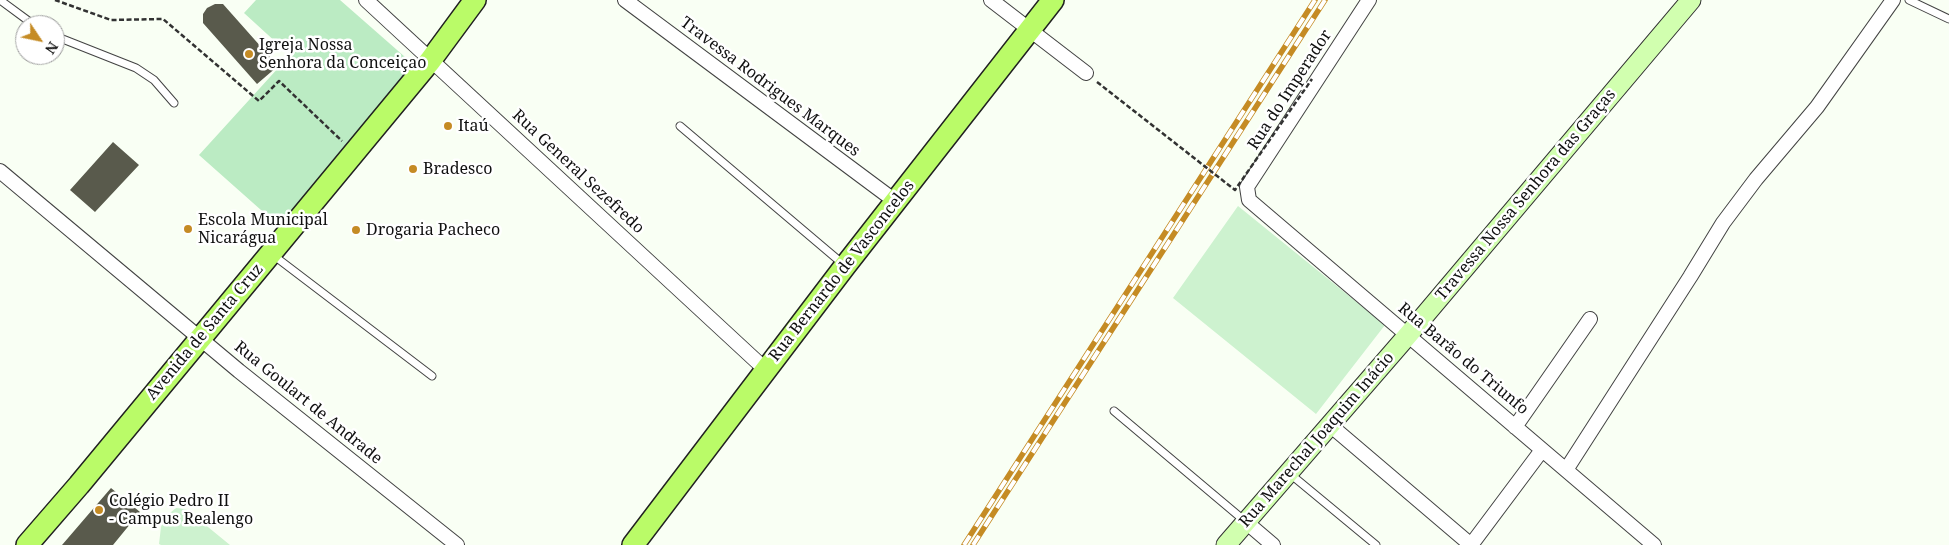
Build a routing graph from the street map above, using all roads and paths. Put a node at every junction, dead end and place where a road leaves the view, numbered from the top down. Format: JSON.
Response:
{"nodes":[{"id":1,"x":0,"y":0,"type":"edge"},
{"id":2,"x":55,"y":0,"type":"edge"},
{"id":3,"x":366,"y":0,"type":"edge"},
{"id":4,"x":475,"y":0,"type":"edge"},
{"id":5,"x":625,"y":0,"type":"edge"},
{"id":6,"x":992,"y":0,"type":"edge"},
{"id":7,"x":1053,"y":0,"type":"edge"},
{"id":8,"x":1369,"y":0,"type":"edge"},
{"id":9,"x":1691,"y":0,"type":"edge"},
{"id":10,"x":1893,"y":0,"type":"edge"},
{"id":11,"x":1909,"y":0,"type":"edge"},
{"id":12,"x":20,"y":15,"type":"edge"},
{"id":13,"x":1949,"y":19,"type":"edge"},
{"id":14,"x":1030,"y":30,"type":"junction"},
{"id":15,"x":65,"y":40,"type":"edge"},
{"id":16,"x":430,"y":61,"type":"junction"},
{"id":17,"x":1092,"y":78,"type":"joint"},
{"id":18,"x":1312,"y":79,"type":"dead end"},
{"id":19,"x":174,"y":103,"type":"dead end"},
{"id":20,"x":680,"y":126,"type":"dead end"},
{"id":21,"x":354,"y":152,"type":"junction"},
{"id":22,"x":0,"y":171,"type":"edge"},
{"id":23,"x":1249,"y":200,"type":"joint"},
{"id":24,"x":895,"y":202,"type":"junction"},
{"id":25,"x":270,"y":254,"type":"junction"},
{"id":26,"x":845,"y":266,"type":"junction"},
{"id":27,"x":1590,"y":319,"type":"dead end"},
{"id":28,"x":1408,"y":335,"type":"junction"},
{"id":29,"x":200,"y":338,"type":"junction"},
{"id":30,"x":766,"y":370,"type":"junction"},
{"id":31,"x":432,"y":376,"type":"dead end"},
{"id":32,"x":1114,"y":411,"type":"dead end"},
{"id":33,"x":1330,"y":426,"type":"junction"},
{"id":34,"x":1515,"y":427,"type":"junction"},
{"id":35,"x":1542,"y":450,"type":"junction"},
{"id":36,"x":1566,"y":470,"type":"junction"},
{"id":37,"x":1289,"y":473,"type":"junction"},
{"id":38,"x":1246,"y":522,"type":"junction"},
{"id":39,"x":27,"y":545,"type":"edge"},
{"id":40,"x":457,"y":545,"type":"edge"},
{"id":41,"x":633,"y":545,"type":"edge"},
{"id":42,"x":1226,"y":545,"type":"edge"},
{"id":43,"x":1273,"y":545,"type":"edge"},
{"id":44,"x":1376,"y":545,"type":"edge"},
{"id":45,"x":1471,"y":545,"type":"edge"},
{"id":46,"x":1654,"y":545,"type":"edge"}],
"edges":[{"from":1,"to":12,"type":"lane"},
{"from":2,"to":21,"type":"path"},
{"from":3,"to":16,"type":"street","name":"Rua General Sezefredo"},
{"from":4,"to":16,"type":"main road","name":"Avenida de Santa Cruz"},
{"from":5,"to":24,"type":"street","name":"Travessa Rodrigues Marques"},
{"from":6,"to":14,"type":"street"},
{"from":7,"to":14,"type":"main road","name":"Rua Bernardo de Vasconcelos"},
{"from":8,"to":23,"type":"street","name":"Rua do Imperador"},
{"from":9,"to":28,"type":"street","name":"Travessa Nossa Senhora das Graças"},
{"from":10,"to":36,"type":"street"},
{"from":11,"to":13,"type":"lane"},
{"from":14,"to":17,"type":"street"},
{"from":14,"to":24,"type":"main road","name":"Rua Bernardo de Vasconcelos"},
{"from":15,"to":19,"type":"lane"},
{"from":16,"to":21,"type":"main road","name":"Avenida de Santa Cruz"},
{"from":16,"to":30,"type":"street","name":"Rua General Sezefredo"},
{"from":17,"to":18,"type":"path","bridge":true},
{"from":20,"to":26,"type":"lane"},
{"from":21,"to":25,"type":"main road","name":"Avenida de Santa Cruz"},
{"from":22,"to":29,"type":"street","name":"Rua Goulart de Andrade"},
{"from":23,"to":28,"type":"street","name":"Rua Barão do Triunfo"},
{"from":24,"to":26,"type":"main road","name":"Rua Bernardo de Vasconcelos"},
{"from":25,"to":29,"type":"main road","name":"Avenida de Santa Cruz"},
{"from":25,"to":31,"type":"lane"},
{"from":26,"to":30,"type":"main road","name":"Rua Bernardo de Vasconcelos"},
{"from":27,"to":34,"type":"street"},
{"from":28,"to":33,"type":"street","name":"Rua Marechal Joaquim Inácio"},
{"from":28,"to":34,"type":"street","name":"Rua Barão do Triunfo"},
{"from":29,"to":39,"type":"main road","name":"Avenida de Santa Cruz"},
{"from":29,"to":40,"type":"street","name":"Rua Goulart de Andrade"},
{"from":30,"to":41,"type":"main road","name":"Rua Bernardo de Vasconcelos"},
{"from":32,"to":38,"type":"lane"},
{"from":33,"to":37,"type":"street","name":"Rua Marechal Joaquim Inácio"},
{"from":33,"to":45,"type":"street"},
{"from":34,"to":35,"type":"street","name":"Rua Barão do Triunfo"},
{"from":35,"to":36,"type":"street","name":"Rua Barão do Triunfo"},
{"from":35,"to":45,"type":"street"},
{"from":36,"to":46,"type":"street","name":"Rua Barão do Triunfo"},
{"from":37,"to":38,"type":"street","name":"Rua Marechal Joaquim Inácio"},
{"from":37,"to":44,"type":"lane"},
{"from":38,"to":42,"type":"street","name":"Rua Marechal Joaquim Inácio"},
{"from":38,"to":43,"type":"street"}]}
